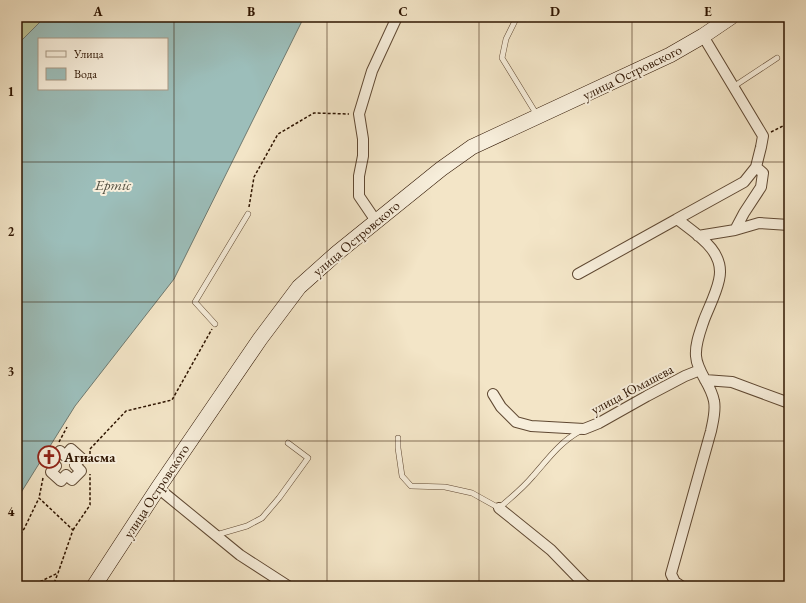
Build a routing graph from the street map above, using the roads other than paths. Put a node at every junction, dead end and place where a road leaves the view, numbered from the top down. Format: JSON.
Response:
{"nodes":[{"id":1,"x":397,"y":17,"type":"edge"},
{"id":2,"x":517,"y":17,"type":"edge"},
{"id":3,"x":731,"y":17,"type":"edge"},
{"id":4,"x":703,"y":36,"type":"junction"},
{"id":5,"x":777,"y":58,"type":"dead end"},
{"id":6,"x":733,"y":87,"type":"junction"},
{"id":7,"x":538,"y":117,"type":"junction"},
{"id":8,"x":756,"y":167,"type":"junction"},
{"id":9,"x":248,"y":214,"type":"road end"},
{"id":10,"x":677,"y":218,"type":"junction"},
{"id":11,"x":376,"y":222,"type":"junction"},
{"id":12,"x":789,"y":225,"type":"edge"},
{"id":13,"x":735,"y":230,"type":"junction"},
{"id":14,"x":698,"y":236,"type":"junction"},
{"id":15,"x":578,"y":274,"type":"dead end"},
{"id":16,"x":215,"y":324,"type":"road end"},
{"id":17,"x":703,"y":375,"type":"junction"},
{"id":18,"x":493,"y":394,"type":"dead end"},
{"id":19,"x":789,"y":403,"type":"edge"},
{"id":20,"x":584,"y":429,"type":"junction"},
{"id":21,"x":398,"y":438,"type":"dead end"},
{"id":22,"x":288,"y":443,"type":"dead end"},
{"id":23,"x":158,"y":488,"type":"junction"},
{"id":24,"x":499,"y":508,"type":"junction"},
{"id":25,"x":216,"y":535,"type":"junction"},
{"id":26,"x":674,"y":582,"type":"edge"},
{"id":27,"x":94,"y":586,"type":"edge"},
{"id":28,"x":288,"y":586,"type":"edge"},
{"id":29,"x":587,"y":586,"type":"edge"}],
"edges":[{"from":1,"to":11,"type":"street"},
{"from":2,"to":7,"type":"lane"},
{"from":3,"to":4,"type":"main road","name":"улица Островского"},
{"from":4,"to":6,"type":"street"},
{"from":4,"to":7,"type":"main road","name":"улица Островского"},
{"from":5,"to":6,"type":"lane"},
{"from":6,"to":8,"type":"street"},
{"from":7,"to":11,"type":"main road","name":"улица Островского"},
{"from":8,"to":10,"type":"street"},
{"from":8,"to":13,"type":"street"},
{"from":9,"to":16,"type":"lane"},
{"from":10,"to":14,"type":"street"},
{"from":10,"to":15,"type":"street"},
{"from":11,"to":23,"type":"main road","name":"улица Островского"},
{"from":12,"to":13,"type":"street"},
{"from":13,"to":14,"type":"street"},
{"from":14,"to":17,"type":"street"},
{"from":17,"to":19,"type":"street"},
{"from":17,"to":20,"type":"street","name":"улица Юмашева"},
{"from":17,"to":26,"type":"street"},
{"from":18,"to":20,"type":"street","name":"улица Юмашева"},
{"from":20,"to":24,"type":"lane"},
{"from":21,"to":24,"type":"lane"},
{"from":22,"to":25,"type":"lane"},
{"from":23,"to":25,"type":"street"},
{"from":23,"to":27,"type":"main road","name":"улица Островского"},
{"from":24,"to":29,"type":"street"},
{"from":25,"to":28,"type":"street"}]}
